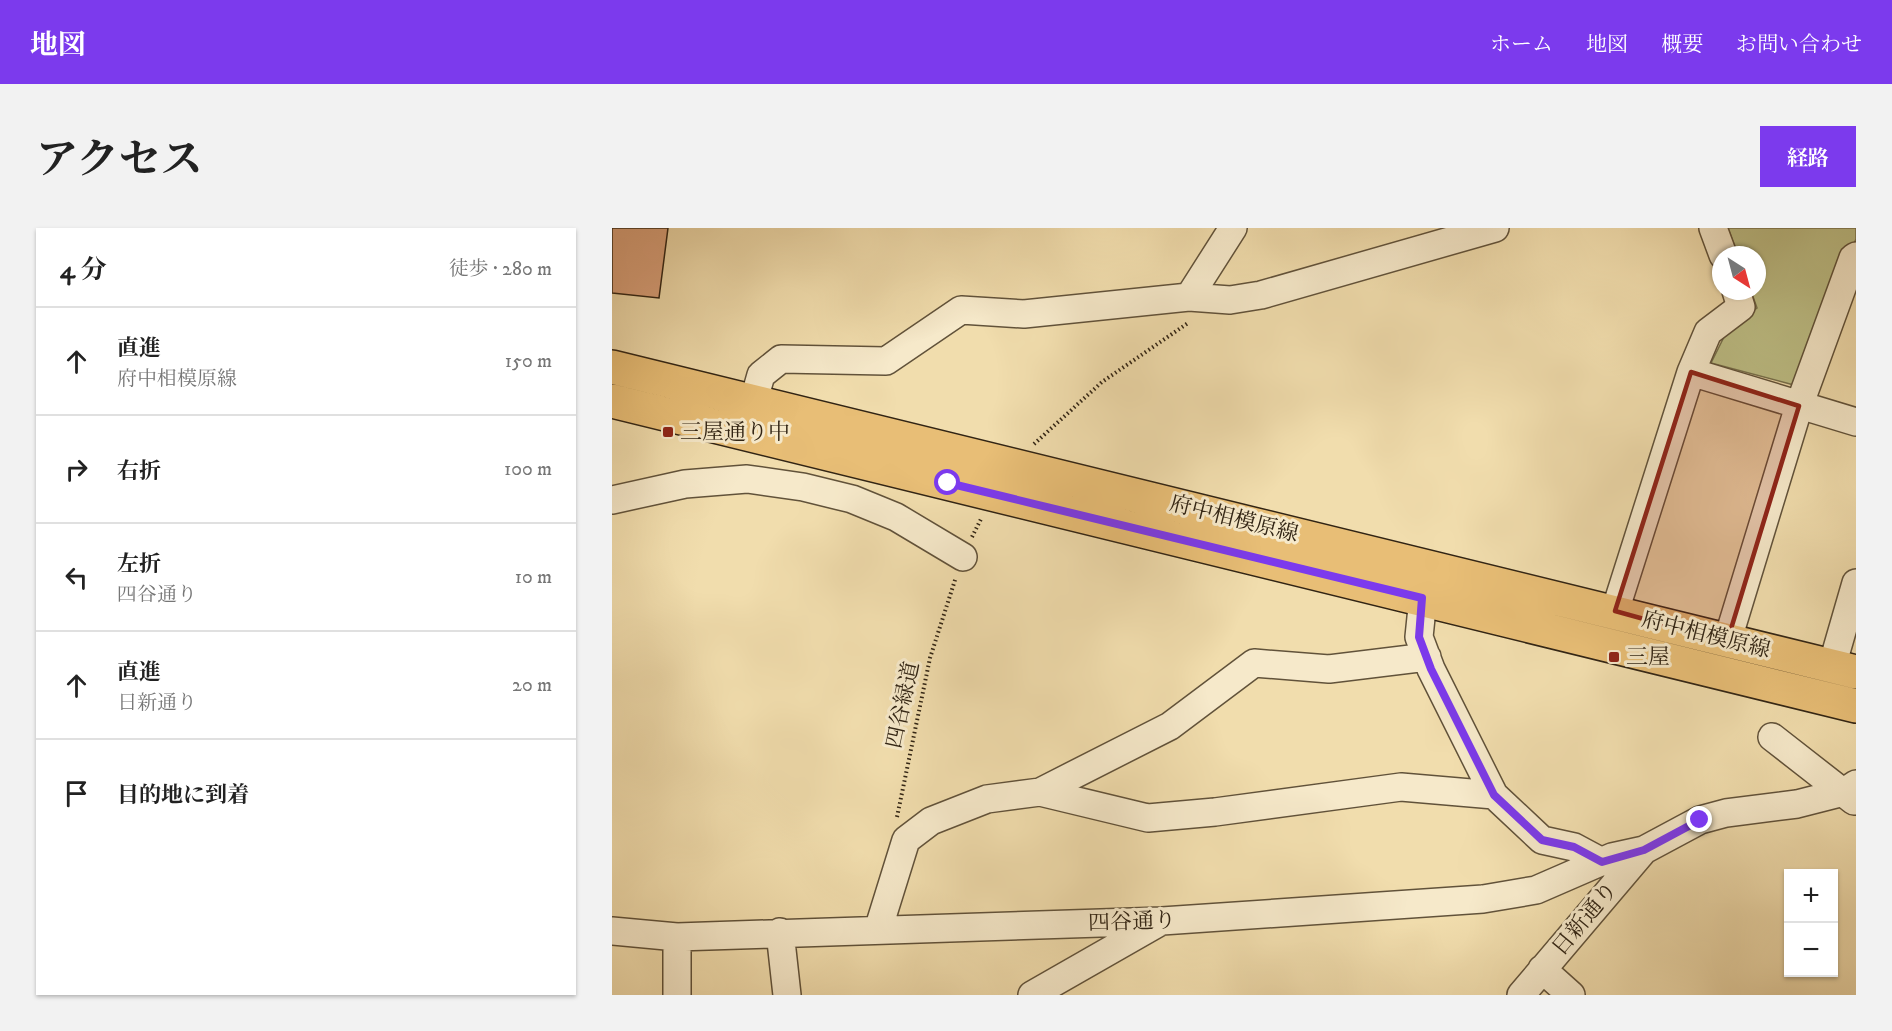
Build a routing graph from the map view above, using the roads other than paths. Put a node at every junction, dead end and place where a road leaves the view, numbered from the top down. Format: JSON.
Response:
{"nodes":[{"id":1,"x":1233,"y":228,"type":"edge"},
{"id":2,"x":1495,"y":228,"type":"edge"},
{"id":3,"x":1713,"y":228,"type":"edge"},
{"id":4,"x":1720,"y":246,"type":"edge"},
{"id":5,"x":1856,"y":256,"type":"edge"},
{"id":6,"x":1739,"y":300,"type":"edge"},
{"id":7,"x":1191,"y":309,"type":"junction"},
{"id":8,"x":612,"y":367,"type":"edge"},
{"id":9,"x":1690,"y":372,"type":"junction"},
{"id":10,"x":612,"y":401,"type":"edge"},
{"id":11,"x":1799,"y":406,"type":"junction"},
{"id":12,"x":749,"y":418,"type":"junction"},
{"id":13,"x":1856,"y":422,"type":"edge"},
{"id":14,"x":612,"y":500,"type":"edge"},
{"id":15,"x":963,"y":557,"type":"road end"},
{"id":16,"x":1856,"y":583,"type":"edge"},
{"id":17,"x":1422,"y":598,"type":"junction"},
{"id":18,"x":1616,"y":611,"type":"junction"},
{"id":19,"x":1727,"y":642,"type":"junction"},
{"id":20,"x":1427,"y":657,"type":"junction"},
{"id":21,"x":1844,"y":669,"type":"edge"},
{"id":22,"x":1856,"y":706,"type":"edge"},
{"id":23,"x":1772,"y":736,"type":"dead end"},
{"id":24,"x":1040,"y":792,"type":"junction"},
{"id":25,"x":1852,"y":793,"type":"edge"},
{"id":26,"x":1494,"y":795,"type":"junction"},
{"id":27,"x":1644,"y":850,"type":"junction"},
{"id":28,"x":1602,"y":862,"type":"junction"},
{"id":29,"x":1162,"y":921,"type":"junction"},
{"id":30,"x":878,"y":930,"type":"junction"},
{"id":31,"x":612,"y":931,"type":"edge"},
{"id":32,"x":780,"y":932,"type":"junction"},
{"id":33,"x":677,"y":937,"type":"junction"},
{"id":34,"x":1542,"y":969,"type":"junction"},
{"id":35,"x":677,"y":995,"type":"edge"},
{"id":36,"x":787,"y":995,"type":"edge"},
{"id":37,"x":1032,"y":995,"type":"edge"},
{"id":38,"x":1521,"y":995,"type":"edge"},
{"id":39,"x":1571,"y":995,"type":"edge"}],
"edges":[{"from":1,"to":7,"type":"street"},
{"from":2,"to":7,"type":"street"},
{"from":3,"to":4,"type":"street"},
{"from":5,"to":11,"type":"street"},
{"from":6,"to":9,"type":"street"},
{"from":7,"to":12,"type":"street"},
{"from":8,"to":12,"type":"main road","name":"府中相模原線"},
{"from":9,"to":11,"type":"street"},
{"from":9,"to":18,"type":"street"},
{"from":10,"to":12,"type":"main road","name":"府中相模原線"},
{"from":11,"to":13,"type":"street"},
{"from":11,"to":19,"type":"street"},
{"from":12,"to":17,"type":"main road","name":"府中相模原線"},
{"from":12,"to":18,"type":"main road","name":"府中相模原線"},
{"from":14,"to":15,"type":"street"},
{"from":16,"to":21,"type":"street"},
{"from":17,"to":20,"type":"street"},
{"from":17,"to":22,"type":"main road","name":"府中相模原線"},
{"from":18,"to":19,"type":"main road","name":"府中相模原線"},
{"from":19,"to":21,"type":"main road","name":"府中相模原線"},
{"from":20,"to":24,"type":"street"},
{"from":20,"to":26,"type":"street"},
{"from":23,"to":25,"type":"street"},
{"from":24,"to":26,"type":"street"},
{"from":24,"to":30,"type":"street"},
{"from":25,"to":27,"type":"street","name":"日新通り"},
{"from":26,"to":28,"type":"street"},
{"from":27,"to":28,"type":"street","name":"四谷通り"},
{"from":27,"to":34,"type":"street","name":"日新通り"},
{"from":28,"to":29,"type":"street","name":"四谷通り"},
{"from":29,"to":30,"type":"street","name":"四谷通り"},
{"from":29,"to":37,"type":"street"},
{"from":30,"to":32,"type":"street","name":"四谷通り"},
{"from":31,"to":33,"type":"street","name":"四谷通り"},
{"from":32,"to":33,"type":"street","name":"四谷通り"},
{"from":32,"to":36,"type":"street"},
{"from":33,"to":35,"type":"street"},
{"from":34,"to":38,"type":"street","name":"日新通り"},
{"from":34,"to":39,"type":"street"}]}
